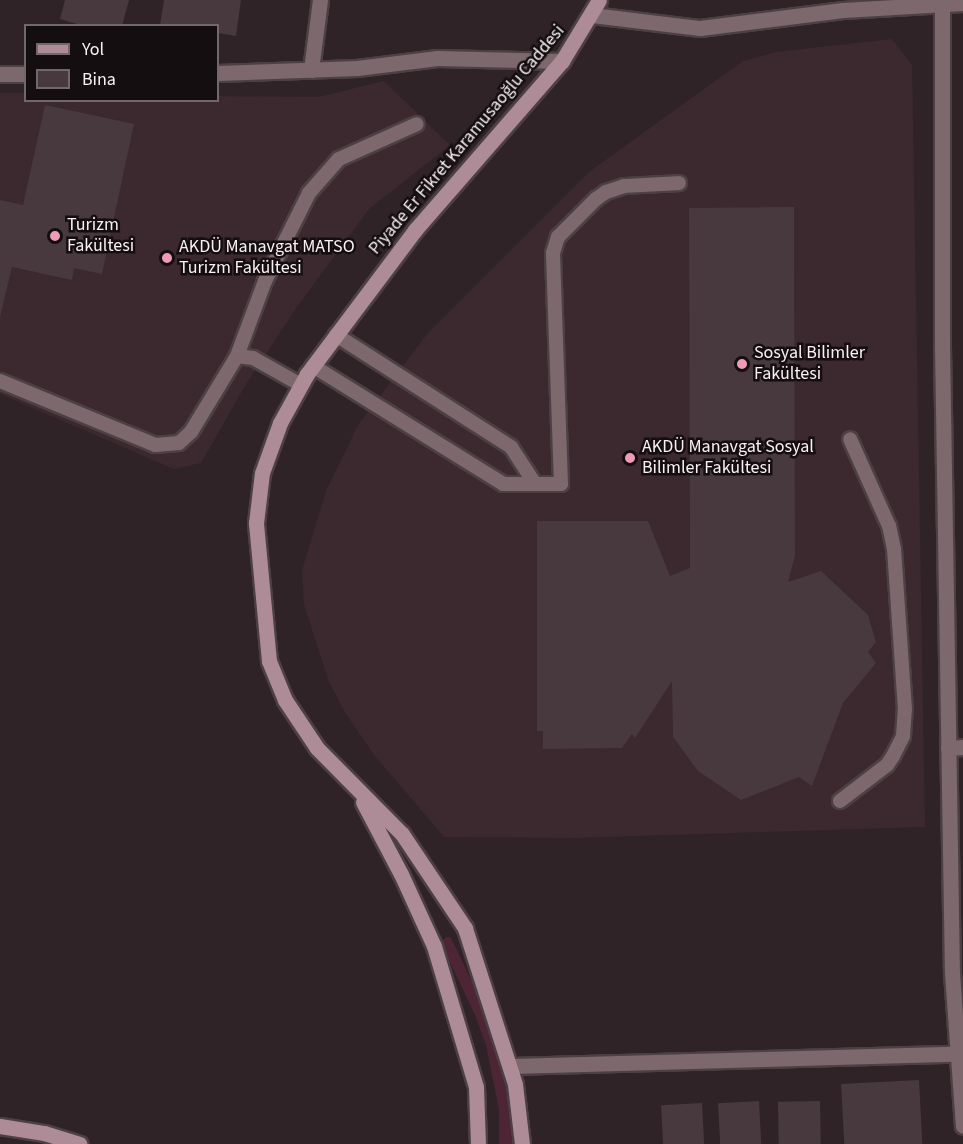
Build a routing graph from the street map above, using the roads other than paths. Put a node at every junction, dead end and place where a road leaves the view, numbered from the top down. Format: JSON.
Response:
{"nodes":[{"id":1,"x":320,"y":0,"type":"edge"},
{"id":2,"x":599,"y":0,"type":"edge"},
{"id":3,"x":963,"y":3,"type":"edge"},
{"id":4,"x":942,"y":4,"type":"junction"},
{"id":5,"x":592,"y":15,"type":"junction"},
{"id":6,"x":562,"y":62,"type":"junction"},
{"id":7,"x":310,"y":70,"type":"junction"},
{"id":8,"x":219,"y":73,"type":"edge"},
{"id":9,"x":0,"y":74,"type":"edge"},
{"id":10,"x":24,"y":74,"type":"edge"},
{"id":11,"x":417,"y":124,"type":"dead end"},
{"id":12,"x":679,"y":183,"type":"dead end"},
{"id":13,"x":336,"y":335,"type":"junction"},
{"id":14,"x":237,"y":356,"type":"junction"},
{"id":15,"x":313,"y":366,"type":"junction"},
{"id":16,"x":0,"y":381,"type":"edge"},
{"id":17,"x":301,"y":385,"type":"junction"},
{"id":18,"x":849,"y":439,"type":"dead end"},
{"id":19,"x":536,"y":484,"type":"junction"},
{"id":20,"x":955,"y":748,"type":"edge"},
{"id":21,"x":354,"y":786,"type":"junction"},
{"id":22,"x":840,"y":801,"type":"dead end"},
{"id":23,"x":961,"y":1053,"type":"edge"},
{"id":24,"x":510,"y":1066,"type":"junction"},
{"id":25,"x":0,"y":1126,"type":"edge"},
{"id":26,"x":963,"y":1126,"type":"edge"},
{"id":27,"x":79,"y":1144,"type":"edge"},
{"id":28,"x":478,"y":1144,"type":"edge"},
{"id":29,"x":522,"y":1144,"type":"edge"}],
"edges":[{"from":1,"to":7,"type":"street"},
{"from":2,"to":5,"type":"street","name":"Piyade Er Fikret Karamusaoğlu Caddesi"},
{"from":3,"to":4,"type":"street"},
{"from":4,"to":5,"type":"street"},
{"from":4,"to":20,"type":"street"},
{"from":5,"to":6,"type":"street","name":"Piyade Er Fikret Karamusaoğlu Caddesi"},
{"from":6,"to":7,"type":"street"},
{"from":6,"to":13,"type":"street","name":"Piyade Er Fikret Karamusaoğlu Caddesi"},
{"from":7,"to":8,"type":"street"},
{"from":9,"to":10,"type":"street"},
{"from":11,"to":14,"type":"lane"},
{"from":12,"to":19,"type":"lane"},
{"from":13,"to":15,"type":"street","name":"Piyade Er Fikret Karamusaoğlu Caddesi"},
{"from":13,"to":19,"type":"lane"},
{"from":14,"to":16,"type":"lane"},
{"from":14,"to":17,"type":"lane"},
{"from":15,"to":17,"type":"street","name":"Piyade Er Fikret Karamusaoğlu Caddesi"},
{"from":15,"to":19,"type":"lane"},
{"from":17,"to":21,"type":"street","name":"Piyade Er Fikret Karamusaoğlu Caddesi"},
{"from":18,"to":22,"type":"lane"},
{"from":20,"to":23,"type":"street"},
{"from":21,"to":24,"type":"street","name":"Piyade Er Fikret Karamusaoğlu Caddesi"},
{"from":21,"to":28,"type":"street","name":"Piyade Er Fikret Karamusaoğlu Caddesi"},
{"from":23,"to":24,"type":"street"},
{"from":23,"to":26,"type":"street"},
{"from":24,"to":29,"type":"street","name":"Piyade Er Fikret Karamusaoğlu Caddesi"},
{"from":25,"to":27,"type":"street"}]}
